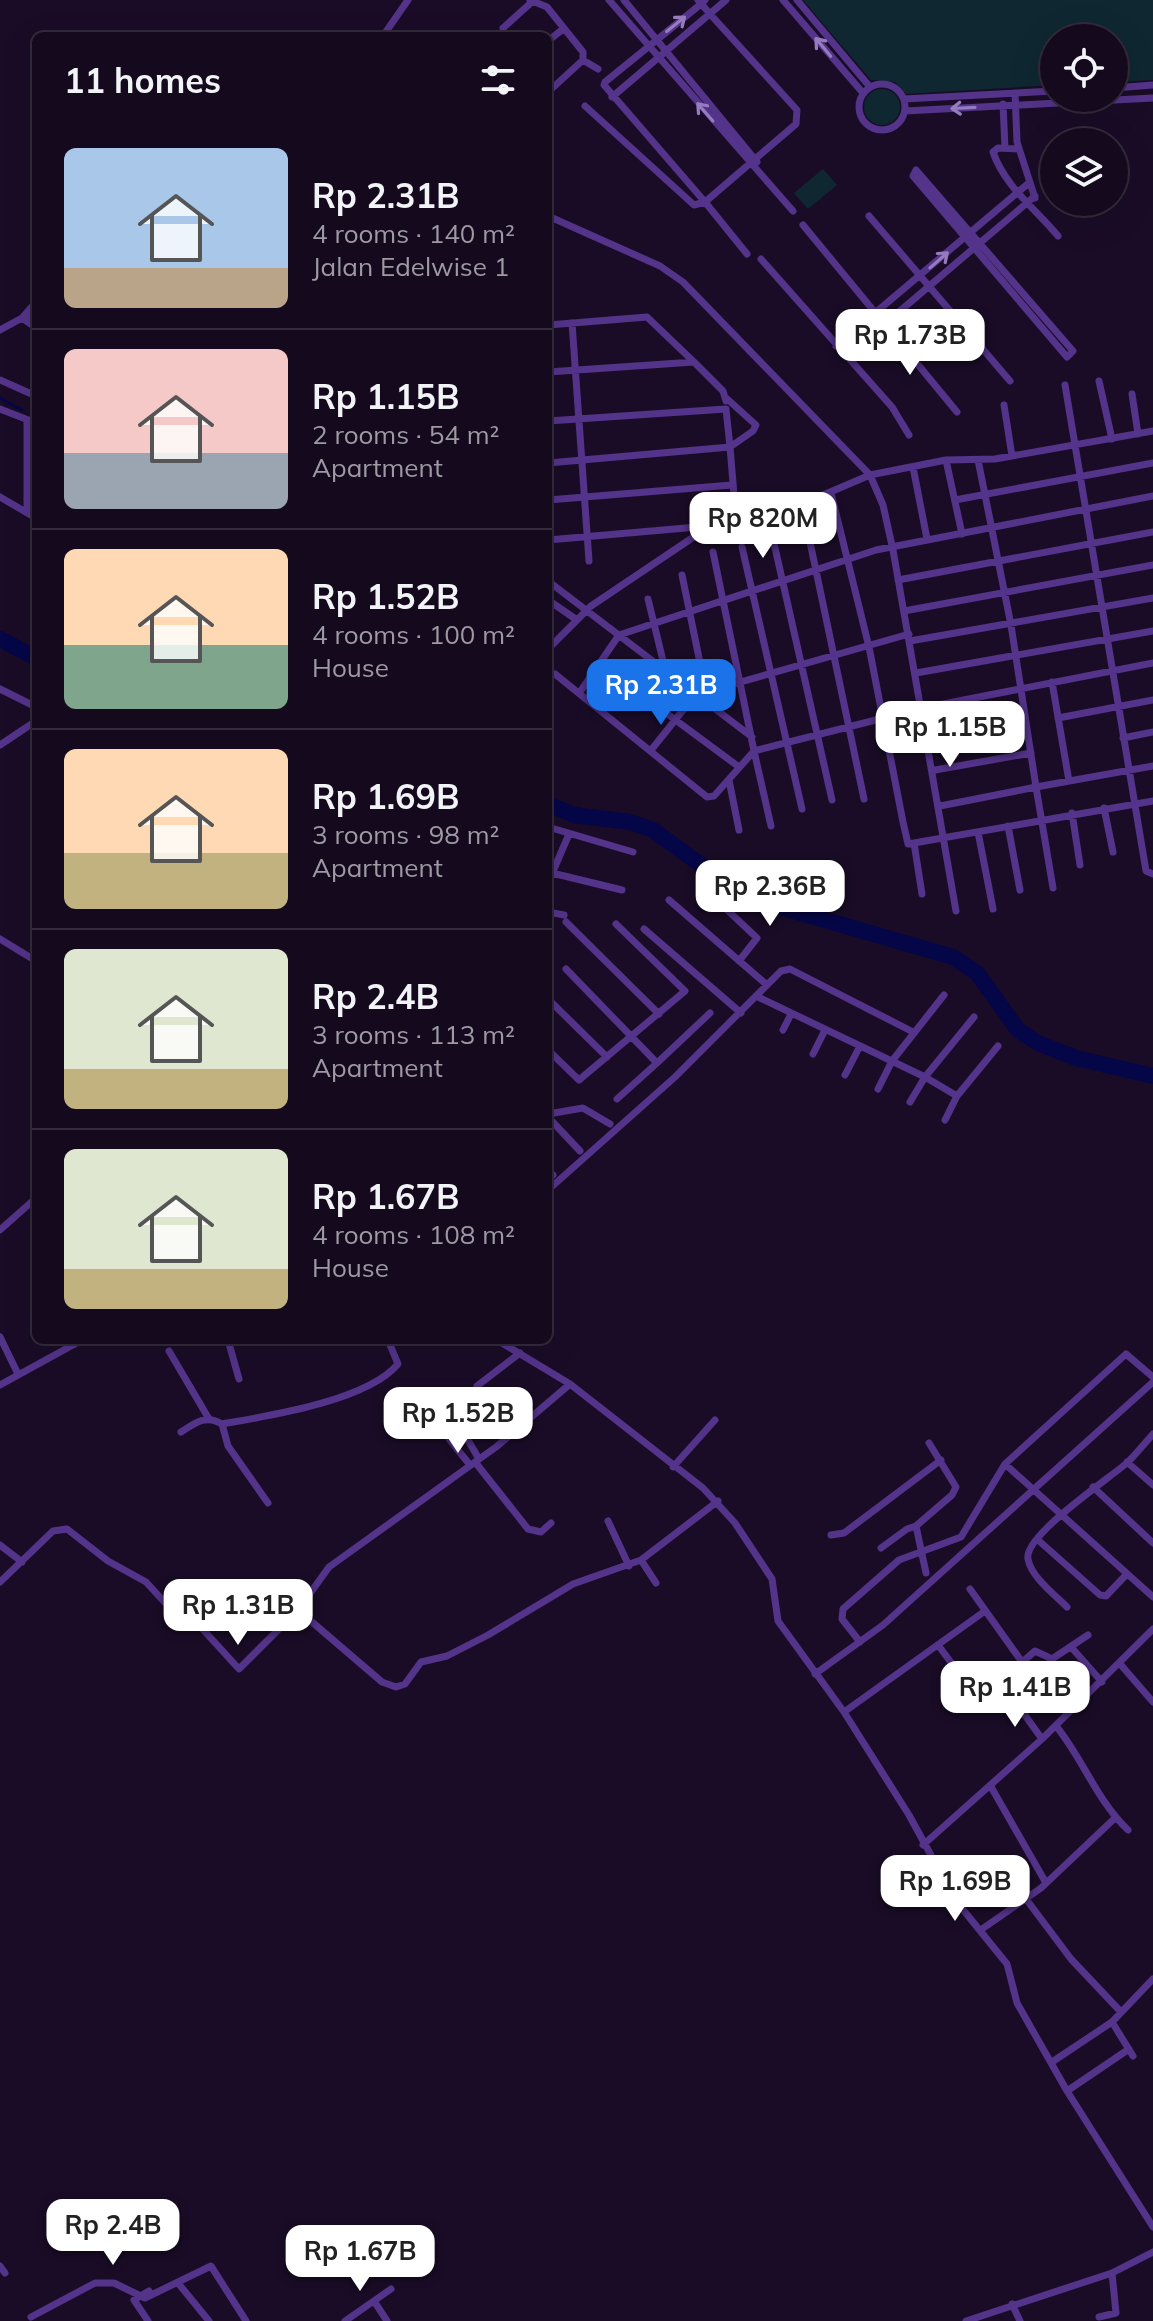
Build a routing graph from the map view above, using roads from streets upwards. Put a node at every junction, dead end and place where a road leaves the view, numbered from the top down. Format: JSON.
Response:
{"nodes":[{"id":1,"x":408,"y":0,"type":"edge"},
{"id":2,"x":609,"y":0,"type":"edge"},
{"id":3,"x":624,"y":0,"type":"edge"},
{"id":4,"x":726,"y":0,"type":"edge"},
{"id":5,"x":783,"y":0,"type":"edge"},
{"id":6,"x":797,"y":0,"type":"edge"},
{"id":7,"x":532,"y":1,"type":"edge"},
{"id":8,"x":701,"y":1,"type":"edge"},
{"id":9,"x":710,"y":14,"type":"junction"},
{"id":10,"x":503,"y":28,"type":"dead end"},
{"id":11,"x":563,"y":29,"type":"junction"},
{"id":12,"x":386,"y":32,"type":"edge"},
{"id":13,"x":552,"y":38,"type":"edge"},
{"id":14,"x":656,"y":39,"type":"junction"},
{"id":15,"x":647,"y":46,"type":"junction"},
{"id":16,"x":667,"y":51,"type":"junction"},
{"id":17,"x":659,"y":59,"type":"junction"},
{"id":18,"x":583,"y":60,"type":"junction"},
{"id":19,"x":598,"y":69,"type":"dead end"},
{"id":20,"x":1153,"y":85,"type":"edge"},
{"id":21,"x":870,"y":87,"type":"junction"},
{"id":22,"x":1128,"y":87,"type":"edge"},
{"id":23,"x":552,"y":88,"type":"edge"},
{"id":24,"x":1040,"y":92,"type":"edge"},
{"id":25,"x":863,"y":93,"type":"junction"},
{"id":26,"x":1015,"y":93,"type":"junction"},
{"id":27,"x":1002,"y":94,"type":"junction"},
{"id":28,"x":612,"y":97,"type":"junction"},
{"id":29,"x":1153,"y":98,"type":"edge"},
{"id":30,"x":904,"y":99,"type":"junction"},
{"id":31,"x":1016,"y":105,"type":"junction"},
{"id":32,"x":585,"y":106,"type":"dead end"},
{"id":33,"x":1003,"y":106,"type":"junction"},
{"id":34,"x":905,"y":111,"type":"junction"},
{"id":35,"x":653,"y":144,"type":"junction"},
{"id":36,"x":1005,"y":148,"type":"junction"},
{"id":37,"x":1019,"y":149,"type":"junction"},
{"id":38,"x":640,"y":156,"type":"junction"},
{"id":39,"x":755,"y":164,"type":"junction"},
{"id":40,"x":1030,"y":182,"type":"junction"},
{"id":41,"x":1017,"y":191,"type":"junction"},
{"id":42,"x":1035,"y":196,"type":"junction"},
{"id":43,"x":705,"y":202,"type":"junction"},
{"id":44,"x":1026,"y":204,"type":"junction"},
{"id":45,"x":1035,"y":208,"type":"junction"},
{"id":46,"x":793,"y":211,"type":"dead end"},
{"id":47,"x":869,"y":216,"type":"dead end"},
{"id":48,"x":552,"y":218,"type":"edge"},
{"id":49,"x":803,"y":225,"type":"dead end"},
{"id":50,"x":972,"y":232,"type":"junction"},
{"id":51,"x":1058,"y":236,"type":"dead end"},
{"id":52,"x":964,"y":238,"type":"junction"},
{"id":53,"x":980,"y":242,"type":"junction"},
{"id":54,"x":972,"y":249,"type":"junction"},
{"id":55,"x":747,"y":254,"type":"dead end"},
{"id":56,"x":761,"y":259,"type":"dead end"},
{"id":57,"x":920,"y":276,"type":"junction"},
{"id":58,"x":929,"y":288,"type":"junction"},
{"id":59,"x":32,"y":307,"type":"edge"},
{"id":60,"x":878,"y":312,"type":"junction"},
{"id":61,"x":32,"y":316,"type":"edge"},
{"id":62,"x":22,"y":318,"type":"junction"},
{"id":63,"x":572,"y":323,"type":"junction"},
{"id":64,"x":887,"y":324,"type":"junction"},
{"id":65,"x":32,"y":325,"type":"edge"},
{"id":66,"x":552,"y":325,"type":"edge"},
{"id":67,"x":0,"y":330,"type":"edge"},
{"id":68,"x":836,"y":346,"type":"junction"},
{"id":69,"x":846,"y":357,"type":"junction"},
{"id":70,"x":694,"y":362,"type":"junction"},
{"id":71,"x":575,"y":370,"type":"junction"},
{"id":72,"x":552,"y":372,"type":"edge"},
{"id":73,"x":0,"y":380,"type":"edge"},
{"id":74,"x":1010,"y":381,"type":"dead end"},
{"id":75,"x":1099,"y":381,"type":"dead end"},
{"id":76,"x":1065,"y":385,"type":"dead end"},
{"id":77,"x":32,"y":394,"type":"edge"},
{"id":78,"x":1132,"y":394,"type":"dead end"},
{"id":79,"x":725,"y":397,"type":"junction"},
{"id":80,"x":1004,"y":405,"type":"dead end"},
{"id":81,"x":0,"y":409,"type":"edge"},
{"id":82,"x":726,"y":409,"type":"junction"},
{"id":83,"x":957,"y":412,"type":"dead end"},
{"id":84,"x":579,"y":418,"type":"junction"},
{"id":85,"x":552,"y":421,"type":"edge"},
{"id":86,"x":32,"y":422,"type":"edge"},
{"id":87,"x":1153,"y":431,"type":"edge"},
{"id":88,"x":1138,"y":434,"type":"junction"},
{"id":89,"x":909,"y":435,"type":"dead end"},
{"id":90,"x":1112,"y":439,"type":"junction"},
{"id":91,"x":1077,"y":445,"type":"junction"},
{"id":92,"x":730,"y":447,"type":"junction"},
{"id":93,"x":1012,"y":456,"type":"junction"},
{"id":94,"x":946,"y":460,"type":"junction"},
{"id":95,"x":978,"y":460,"type":"junction"},
{"id":96,"x":581,"y":461,"type":"junction"},
{"id":97,"x":552,"y":463,"type":"edge"},
{"id":98,"x":1153,"y":463,"type":"edge"},
{"id":99,"x":913,"y":467,"type":"junction"},
{"id":100,"x":870,"y":475,"type":"junction"},
{"id":101,"x":1081,"y":477,"type":"junction"},
{"id":102,"x":732,"y":485,"type":"junction"},
{"id":103,"x":831,"y":493,"type":"junction"},
{"id":104,"x":984,"y":495,"type":"junction"},
{"id":105,"x":1153,"y":496,"type":"edge"},
{"id":106,"x":0,"y":497,"type":"edge"},
{"id":107,"x":582,"y":497,"type":"junction"},
{"id":108,"x":552,"y":500,"type":"edge"},
{"id":109,"x":955,"y":500,"type":"junction"},
{"id":110,"x":1086,"y":509,"type":"junction"},
{"id":111,"x":32,"y":513,"type":"edge"},
{"id":112,"x":709,"y":526,"type":"junction"},
{"id":113,"x":992,"y":529,"type":"junction"},
{"id":114,"x":771,"y":530,"type":"dead end"},
{"id":115,"x":1153,"y":532,"type":"edge"},
{"id":116,"x":962,"y":534,"type":"junction"},
{"id":117,"x":585,"y":537,"type":"junction"},
{"id":118,"x":927,"y":539,"type":"junction"},
{"id":119,"x":552,"y":540,"type":"edge"},
{"id":120,"x":1091,"y":542,"type":"junction"},
{"id":121,"x":892,"y":546,"type":"junction"},
{"id":122,"x":742,"y":547,"type":"dead end"},
{"id":123,"x":713,"y":552,"type":"dead end"},
{"id":124,"x":999,"y":559,"type":"junction"},
{"id":125,"x":848,"y":560,"type":"junction"},
{"id":126,"x":589,"y":561,"type":"dead end"},
{"id":127,"x":1153,"y":565,"type":"edge"},
{"id":128,"x":816,"y":572,"type":"junction"},
{"id":129,"x":682,"y":575,"type":"dead end"},
{"id":130,"x":1097,"y":576,"type":"junction"},
{"id":131,"x":898,"y":580,"type":"junction"},
{"id":132,"x":784,"y":583,"type":"junction"},
{"id":133,"x":552,"y":584,"type":"edge"},
{"id":134,"x":753,"y":592,"type":"junction"},
{"id":135,"x":1005,"y":593,"type":"junction"},
{"id":136,"x":1153,"y":598,"type":"edge"},
{"id":137,"x":648,"y":599,"type":"dead end"},
{"id":138,"x":721,"y":602,"type":"junction"},
{"id":139,"x":552,"y":603,"type":"edge"},
{"id":140,"x":1102,"y":608,"type":"junction"},
{"id":141,"x":586,"y":610,"type":"junction"},
{"id":142,"x":904,"y":611,"type":"junction"},
{"id":143,"x":689,"y":612,"type":"junction"},
{"id":144,"x":577,"y":620,"type":"junction"},
{"id":145,"x":656,"y":623,"type":"junction"},
{"id":146,"x":1011,"y":625,"type":"junction"},
{"id":147,"x":1153,"y":631,"type":"edge"},
{"id":148,"x":619,"y":635,"type":"junction"},
{"id":149,"x":910,"y":638,"type":"junction"},
{"id":150,"x":1108,"y":640,"type":"junction"},
{"id":151,"x":552,"y":645,"type":"edge"},
{"id":152,"x":869,"y":647,"type":"junction"},
{"id":153,"x":1016,"y":656,"type":"junction"},
{"id":154,"x":836,"y":657,"type":"junction"},
{"id":155,"x":1153,"y":663,"type":"edge"},
{"id":156,"x":600,"y":664,"type":"junction"},
{"id":157,"x":803,"y":664,"type":"junction"},
{"id":158,"x":1114,"y":670,"type":"junction"},
{"id":159,"x":772,"y":672,"type":"junction"},
{"id":160,"x":666,"y":673,"type":"junction"},
{"id":161,"x":916,"y":673,"type":"junction"},
{"id":162,"x":555,"y":674,"type":"dead end"},
{"id":163,"x":739,"y":682,"type":"junction"},
{"id":164,"x":1052,"y":682,"type":"junction"},
{"id":165,"x":1021,"y":688,"type":"junction"},
{"id":166,"x":0,"y":690,"type":"edge"},
{"id":167,"x":580,"y":692,"type":"junction"},
{"id":168,"x":706,"y":692,"type":"junction"},
{"id":169,"x":695,"y":695,"type":"junction"},
{"id":170,"x":1153,"y":700,"type":"edge"},
{"id":171,"x":32,"y":705,"type":"edge"},
{"id":172,"x":1119,"y":706,"type":"junction"},
{"id":173,"x":923,"y":708,"type":"junction"},
{"id":174,"x":884,"y":717,"type":"junction"},
{"id":175,"x":1058,"y":718,"type":"junction"},
{"id":176,"x":675,"y":719,"type":"junction"},
{"id":177,"x":1025,"y":723,"type":"junction"},
{"id":178,"x":32,"y":724,"type":"edge"},
{"id":179,"x":851,"y":726,"type":"junction"},
{"id":180,"x":1153,"y":732,"type":"edge"},
{"id":181,"x":819,"y":735,"type":"junction"},
{"id":182,"x":752,"y":737,"type":"junction"},
{"id":183,"x":1123,"y":738,"type":"junction"},
{"id":184,"x":929,"y":739,"type":"junction"},
{"id":185,"x":0,"y":745,"type":"edge"},
{"id":186,"x":787,"y":745,"type":"junction"},
{"id":187,"x":652,"y":749,"type":"junction"},
{"id":188,"x":754,"y":751,"type":"junction"},
{"id":189,"x":1031,"y":753,"type":"junction"},
{"id":190,"x":1153,"y":766,"type":"edge"},
{"id":191,"x":739,"y":767,"type":"junction"},
{"id":192,"x":935,"y":770,"type":"junction"},
{"id":193,"x":1129,"y":770,"type":"junction"},
{"id":194,"x":729,"y":780,"type":"junction"},
{"id":195,"x":1069,"y":781,"type":"junction"},
{"id":196,"x":1036,"y":787,"type":"junction"},
{"id":197,"x":864,"y":799,"type":"dead end"},
{"id":198,"x":832,"y":800,"type":"dead end"},
{"id":199,"x":1153,"y":801,"type":"edge"},
{"id":200,"x":1135,"y":803,"type":"junction"},
{"id":201,"x":940,"y":806,"type":"junction"},
{"id":202,"x":1104,"y":808,"type":"junction"},
{"id":203,"x":802,"y":809,"type":"dead end"},
{"id":204,"x":1072,"y":813,"type":"junction"},
{"id":205,"x":1042,"y":819,"type":"junction"},
{"id":206,"x":771,"y":826,"type":"dead end"},
{"id":207,"x":1008,"y":826,"type":"junction"},
{"id":208,"x":552,"y":828,"type":"edge"},
{"id":209,"x":739,"y":830,"type":"dead end"},
{"id":210,"x":978,"y":832,"type":"junction"},
{"id":211,"x":569,"y":834,"type":"junction"},
{"id":212,"x":946,"y":836,"type":"junction"},
{"id":213,"x":914,"y":843,"type":"junction"},
{"id":214,"x":633,"y":852,"type":"dead end"},
{"id":215,"x":1113,"y":852,"type":"dead end"},
{"id":216,"x":1080,"y":865,"type":"dead end"},
{"id":217,"x":552,"y":873,"type":"joint"},
{"id":218,"x":1153,"y":874,"type":"edge"},
{"id":219,"x":1053,"y":888,"type":"dead end"},
{"id":220,"x":622,"y":890,"type":"dead end"},
{"id":221,"x":1020,"y":890,"type":"dead end"},
{"id":222,"x":922,"y":894,"type":"dead end"},
{"id":223,"x":669,"y":900,"type":"dead end"},
{"id":224,"x":723,"y":906,"type":"dead end"},
{"id":225,"x":993,"y":909,"type":"dead end"},
{"id":226,"x":956,"y":911,"type":"dead end"},
{"id":227,"x":552,"y":913,"type":"edge"},
{"id":228,"x":616,"y":924,"type":"dead end"},
{"id":229,"x":644,"y":929,"type":"dead end"},
{"id":230,"x":0,"y":939,"type":"edge"},
{"id":231,"x":32,"y":959,"type":"edge"},
{"id":232,"x":739,"y":961,"type":"junction"},
{"id":233,"x":566,"y":969,"type":"dead end"},
{"id":234,"x":767,"y":985,"type":"junction"},
{"id":235,"x":944,"y":995,"type":"dead end"},
{"id":236,"x":756,"y":996,"type":"junction"},
{"id":237,"x":552,"y":1003,"type":"edge"},
{"id":238,"x":710,"y":1013,"type":"dead end"},
{"id":239,"x":741,"y":1013,"type":"junction"},
{"id":240,"x":659,"y":1014,"type":"junction"},
{"id":241,"x":791,"y":1014,"type":"junction"},
{"id":242,"x":974,"y":1017,"type":"dead end"},
{"id":243,"x":783,"y":1030,"type":"dead end"},
{"id":244,"x":825,"y":1030,"type":"junction"},
{"id":245,"x":913,"y":1032,"type":"junction"},
{"id":246,"x":632,"y":1037,"type":"junction"},
{"id":247,"x":860,"y":1046,"type":"junction"},
{"id":248,"x":998,"y":1046,"type":"dead end"},
{"id":249,"x":552,"y":1054,"type":"edge"},
{"id":250,"x":813,"y":1054,"type":"dead end"},
{"id":251,"x":607,"y":1057,"type":"junction"},
{"id":252,"x":892,"y":1061,"type":"junction"},
{"id":253,"x":657,"y":1063,"type":"junction"},
{"id":254,"x":845,"y":1075,"type":"dead end"},
{"id":255,"x":925,"y":1077,"type":"junction"},
{"id":256,"x":878,"y":1089,"type":"dead end"},
{"id":257,"x":957,"y":1096,"type":"junction"},
{"id":258,"x":617,"y":1099,"type":"dead end"},
{"id":259,"x":910,"y":1102,"type":"dead end"},
{"id":260,"x":552,"y":1115,"type":"edge"},
{"id":261,"x":552,"y":1120,"type":"edge"},
{"id":262,"x":945,"y":1120,"type":"dead end"},
{"id":263,"x":610,"y":1124,"type":"dead end"},
{"id":264,"x":580,"y":1151,"type":"dead end"},
{"id":265,"x":552,"y":1186,"type":"edge"},
{"id":266,"x":32,"y":1202,"type":"edge"},
{"id":267,"x":0,"y":1230,"type":"edge"},
{"id":268,"x":0,"y":1337,"type":"edge"},
{"id":269,"x":74,"y":1344,"type":"edge"},
{"id":270,"x":229,"y":1344,"type":"edge"},
{"id":271,"x":390,"y":1344,"type":"edge"},
{"id":272,"x":504,"y":1344,"type":"edge"},
{"id":273,"x":169,"y":1351,"type":"dead end"},
{"id":274,"x":520,"y":1353,"type":"junction"},
{"id":275,"x":18,"y":1374,"type":"junction"},
{"id":276,"x":239,"y":1379,"type":"dead end"},
{"id":277,"x":1153,"y":1380,"type":"edge"},
{"id":278,"x":570,"y":1384,"type":"junction"},
{"id":279,"x":0,"y":1385,"type":"edge"},
{"id":280,"x":477,"y":1386,"type":"dead end"},
{"id":281,"x":439,"y":1415,"type":"dead end"},
{"id":282,"x":460,"y":1415,"type":"dead end"},
{"id":283,"x":209,"y":1419,"type":"junction"},
{"id":284,"x":715,"y":1420,"type":"dead end"},
{"id":285,"x":222,"y":1424,"type":"junction"},
{"id":286,"x":181,"y":1432,"type":"dead end"},
{"id":287,"x":1153,"y":1434,"type":"edge"},
{"id":288,"x":929,"y":1443,"type":"dead end"},
{"id":289,"x":941,"y":1460,"type":"junction"},
{"id":290,"x":475,"y":1462,"type":"junction"},
{"id":291,"x":1127,"y":1462,"type":"junction"},
{"id":292,"x":1005,"y":1464,"type":"junction"},
{"id":293,"x":673,"y":1467,"type":"junction"},
{"id":294,"x":1153,"y":1485,"type":"edge"},
{"id":295,"x":1093,"y":1487,"type":"junction"},
{"id":296,"x":1033,"y":1489,"type":"junction"},
{"id":297,"x":718,"y":1501,"type":"junction"},
{"id":298,"x":268,"y":1503,"type":"dead end"},
{"id":299,"x":1060,"y":1514,"type":"junction"},
{"id":300,"x":608,"y":1521,"type":"dead end"},
{"id":301,"x":551,"y":1523,"type":"dead end"},
{"id":302,"x":916,"y":1526,"type":"junction"},
{"id":303,"x":831,"y":1535,"type":"dead end"},
{"id":304,"x":961,"y":1537,"type":"junction"},
{"id":305,"x":1038,"y":1540,"type":"junction"},
{"id":306,"x":1153,"y":1543,"type":"edge"},
{"id":307,"x":0,"y":1545,"type":"edge"},
{"id":308,"x":971,"y":1545,"type":"junction"},
{"id":309,"x":881,"y":1548,"type":"dead end"},
{"id":310,"x":920,"y":1552,"type":"junction"},
{"id":311,"x":909,"y":1556,"type":"junction"},
{"id":312,"x":641,"y":1560,"type":"junction"},
{"id":313,"x":22,"y":1562,"type":"junction"},
{"id":314,"x":629,"y":1566,"type":"junction"},
{"id":315,"x":926,"y":1573,"type":"junction"},
{"id":316,"x":1126,"y":1575,"type":"junction"},
{"id":317,"x":933,"y":1580,"type":"junction"},
{"id":318,"x":0,"y":1582,"type":"edge"},
{"id":319,"x":656,"y":1583,"type":"dead end"},
{"id":320,"x":239,"y":1589,"type":"dead end"},
{"id":321,"x":970,"y":1589,"type":"dead end"},
{"id":322,"x":1153,"y":1597,"type":"edge"},
{"id":323,"x":1067,"y":1607,"type":"dead end"},
{"id":324,"x":298,"y":1610,"type":"junction"},
{"id":325,"x":985,"y":1611,"type":"junction"},
{"id":326,"x":1153,"y":1629,"type":"edge"},
{"id":327,"x":277,"y":1630,"type":"junction"},
{"id":328,"x":1088,"y":1635,"type":"dead end"},
{"id":329,"x":860,"y":1642,"type":"junction"},
{"id":330,"x":938,"y":1645,"type":"junction"},
{"id":331,"x":1071,"y":1647,"type":"junction"},
{"id":332,"x":1022,"y":1662,"type":"junction"},
{"id":333,"x":1121,"y":1665,"type":"junction"},
{"id":334,"x":815,"y":1674,"type":"junction"},
{"id":335,"x":1102,"y":1682,"type":"junction"},
{"id":336,"x":1153,"y":1702,"type":"edge"},
{"id":337,"x":980,"y":1708,"type":"dead end"},
{"id":338,"x":844,"y":1712,"type":"junction"},
{"id":339,"x":1056,"y":1726,"type":"junction"},
{"id":340,"x":1042,"y":1739,"type":"junction"},
{"id":341,"x":990,"y":1785,"type":"junction"},
{"id":342,"x":1115,"y":1818,"type":"junction"},
{"id":343,"x":1128,"y":1830,"type":"dead end"},
{"id":344,"x":923,"y":1845,"type":"junction"},
{"id":345,"x":1046,"y":1883,"type":"junction"},
{"id":346,"x":1026,"y":1899,"type":"junction"},
{"id":347,"x":982,"y":1929,"type":"junction"},
{"id":348,"x":1153,"y":1979,"type":"edge"},
{"id":349,"x":1121,"y":2012,"type":"junction"},
{"id":350,"x":1112,"y":2022,"type":"junction"},
{"id":351,"x":1052,"y":2062,"type":"junction"},
{"id":352,"x":1067,"y":2091,"type":"junction"},
{"id":353,"x":1153,"y":2227,"type":"edge"},
{"id":354,"x":1153,"y":2252,"type":"edge"},
{"id":355,"x":1112,"y":2273,"type":"junction"},
{"id":356,"x":178,"y":2283,"type":"junction"},
{"id":357,"x":391,"y":2289,"type":"dead end"},
{"id":358,"x":149,"y":2291,"type":"dead end"},
{"id":359,"x":138,"y":2296,"type":"junction"},
{"id":360,"x":374,"y":2301,"type":"junction"},
{"id":361,"x":1012,"y":2304,"type":"junction"},
{"id":362,"x":31,"y":2317,"type":"dead end"},
{"id":363,"x":1099,"y":2317,"type":"dead end"},
{"id":364,"x":1118,"y":2317,"type":"edge"},
{"id":365,"x":243,"y":2320,"type":"edge"},
{"id":366,"x":148,"y":2321,"type":"edge"},
{"id":367,"x":209,"y":2321,"type":"edge"},
{"id":368,"x":345,"y":2321,"type":"edge"},
{"id":369,"x":387,"y":2321,"type":"edge"},
{"id":370,"x":966,"y":2321,"type":"edge"},
{"id":371,"x":1020,"y":2321,"type":"edge"}],
"edges":[{"from":1,"to":12,"type":"street"},
{"from":2,"to":15,"type":"street"},
{"from":3,"to":14,"type":"street"},
{"from":4,"to":9,"type":"street"},
{"from":25,"to":5,"type":"street","one_way":true},
{"from":6,"to":21,"type":"street"},
{"from":7,"to":10,"type":"street"},
{"from":7,"to":11,"type":"street"},
{"from":8,"to":9,"type":"street"},
{"from":14,"to":8,"type":"street","one_way":true},
{"from":9,"to":16,"type":"street"},
{"from":9,"to":39,"type":"street"},
{"from":11,"to":13,"type":"street"},
{"from":11,"to":18,"type":"street"},
{"from":14,"to":15,"type":"street"},
{"from":14,"to":16,"type":"street"},
{"from":15,"to":17,"type":"street"},
{"from":15,"to":28,"type":"street"},
{"from":16,"to":17,"type":"street"},
{"from":16,"to":39,"type":"street"},
{"from":17,"to":28,"type":"street"},
{"from":39,"to":17,"type":"street","one_way":true},
{"from":18,"to":19,"type":"street"},
{"from":18,"to":23,"type":"street"},
{"from":20,"to":22,"type":"street"},
{"from":21,"to":25,"type":"street"},
{"from":21,"to":30,"type":"street"},
{"from":24,"to":26,"type":"street"},
{"from":25,"to":34,"type":"street"},
{"from":26,"to":27,"type":"street"},
{"from":26,"to":31,"type":"street"},
{"from":27,"to":30,"type":"street"},
{"from":27,"to":33,"type":"street"},
{"from":28,"to":35,"type":"street"},
{"from":29,"to":31,"type":"street"},
{"from":30,"to":34,"type":"street"},
{"from":31,"to":33,"type":"street"},
{"from":31,"to":37,"type":"street"},
{"from":32,"to":38,"type":"street"},
{"from":33,"to":34,"type":"street","one_way":true},
{"from":33,"to":36,"type":"street"},
{"from":35,"to":38,"type":"street"},
{"from":35,"to":43,"type":"street"},
{"from":36,"to":37,"type":"street"},
{"from":36,"to":41,"type":"street"},
{"from":37,"to":40,"type":"street"},
{"from":38,"to":43,"type":"street"},
{"from":39,"to":43,"type":"street"},
{"from":39,"to":46,"type":"street"},
{"from":40,"to":41,"type":"street"},
{"from":40,"to":42,"type":"street"},
{"from":41,"to":44,"type":"street"},
{"from":41,"to":50,"type":"street"},
{"from":42,"to":44,"type":"street"},
{"from":42,"to":45,"type":"street"},
{"from":43,"to":55,"type":"street"},
{"from":44,"to":45,"type":"street"},
{"from":44,"to":53,"type":"street"},
{"from":45,"to":51,"type":"street"},
{"from":47,"to":57,"type":"street"},
{"from":48,"to":100,"type":"street"},
{"from":49,"to":60,"type":"street"},
{"from":50,"to":52,"type":"street"},
{"from":50,"to":52,"type":"street"},
{"from":50,"to":53,"type":"street"},
{"from":52,"to":54,"type":"street"},
{"from":57,"to":52,"type":"street","one_way":true},
{"from":53,"to":54,"type":"street"},
{"from":53,"to":54,"type":"street"},
{"from":54,"to":58,"type":"street"},
{"from":56,"to":68,"type":"street"},
{"from":57,"to":58,"type":"street"},
{"from":57,"to":60,"type":"street"},
{"from":58,"to":64,"type":"street"},
{"from":58,"to":74,"type":"street"},
{"from":59,"to":62,"type":"street"},
{"from":60,"to":64,"type":"street"},
{"from":60,"to":68,"type":"street"},
{"from":61,"to":62,"type":"street"},
{"from":62,"to":65,"type":"street"},
{"from":62,"to":67,"type":"street"},
{"from":63,"to":66,"type":"street"},
{"from":63,"to":70,"type":"street"},
{"from":63,"to":71,"type":"street"},
{"from":64,"to":69,"type":"street"},
{"from":64,"to":83,"type":"street"},
{"from":68,"to":69,"type":"street"},
{"from":69,"to":89,"type":"street"},
{"from":70,"to":71,"type":"street"},
{"from":70,"to":79,"type":"street"},
{"from":71,"to":72,"type":"street"},
{"from":71,"to":84,"type":"street"},
{"from":73,"to":77,"type":"street"},
{"from":75,"to":90,"type":"street"},
{"from":76,"to":91,"type":"street"},
{"from":78,"to":88,"type":"street"},
{"from":79,"to":82,"type":"street"},
{"from":79,"to":92,"type":"street"},
{"from":80,"to":93,"type":"street"},
{"from":81,"to":86,"type":"street"},
{"from":82,"to":84,"type":"street"},
{"from":82,"to":92,"type":"street"},
{"from":84,"to":85,"type":"street"},
{"from":84,"to":96,"type":"street"},
{"from":86,"to":111,"type":"street"},
{"from":87,"to":88,"type":"street"},
{"from":88,"to":90,"type":"street"},
{"from":90,"to":91,"type":"street"},
{"from":91,"to":93,"type":"street"},
{"from":91,"to":101,"type":"street"},
{"from":92,"to":96,"type":"street"},
{"from":92,"to":102,"type":"street"},
{"from":93,"to":95,"type":"street"},
{"from":94,"to":95,"type":"street"},
{"from":94,"to":99,"type":"street"},
{"from":94,"to":109,"type":"street"},
{"from":95,"to":104,"type":"street"},
{"from":96,"to":97,"type":"street"},
{"from":96,"to":107,"type":"street"},
{"from":98,"to":101,"type":"street"},
{"from":99,"to":100,"type":"street"},
{"from":99,"to":118,"type":"street"},
{"from":100,"to":103,"type":"street"},
{"from":100,"to":121,"type":"street"},
{"from":101,"to":104,"type":"street"},
{"from":101,"to":110,"type":"street"},
{"from":102,"to":107,"type":"street"},
{"from":102,"to":112,"type":"street"},
{"from":103,"to":125,"type":"street"},
{"from":103,"to":128,"type":"street"},
{"from":104,"to":109,"type":"street"},
{"from":104,"to":113,"type":"street"},
{"from":105,"to":110,"type":"street"},
{"from":106,"to":111,"type":"street"},
{"from":107,"to":108,"type":"street"},
{"from":107,"to":117,"type":"street"},
{"from":109,"to":116,"type":"street"},
{"from":110,"to":113,"type":"street"},
{"from":110,"to":120,"type":"street"},
{"from":112,"to":117,"type":"street"},
{"from":112,"to":141,"type":"street"},
{"from":113,"to":116,"type":"street"},
{"from":113,"to":124,"type":"street"},
{"from":114,"to":132,"type":"street"},
{"from":115,"to":120,"type":"street"},
{"from":116,"to":118,"type":"street"},
{"from":117,"to":119,"type":"street"},
{"from":117,"to":126,"type":"street"},
{"from":118,"to":121,"type":"street"},
{"from":120,"to":124,"type":"street"},
{"from":120,"to":130,"type":"street"},
{"from":121,"to":125,"type":"street"},
{"from":121,"to":131,"type":"street"},
{"from":122,"to":134,"type":"street"},
{"from":123,"to":138,"type":"street"},
{"from":124,"to":131,"type":"street"},
{"from":124,"to":135,"type":"street"},
{"from":125,"to":128,"type":"street"},
{"from":125,"to":152,"type":"street"},
{"from":127,"to":130,"type":"street"},
{"from":128,"to":132,"type":"street"},
{"from":128,"to":154,"type":"street"},
{"from":129,"to":143,"type":"street"},
{"from":130,"to":135,"type":"street"},
{"from":130,"to":140,"type":"street"},
{"from":131,"to":142,"type":"street"},
{"from":132,"to":134,"type":"street"},
{"from":132,"to":157,"type":"street"},
{"from":133,"to":141,"type":"street"},
{"from":134,"to":138,"type":"street"},
{"from":134,"to":159,"type":"street"},
{"from":135,"to":142,"type":"street"},
{"from":135,"to":146,"type":"street"},
{"from":136,"to":140,"type":"street"},
{"from":137,"to":145,"type":"street"},
{"from":138,"to":143,"type":"street"},
{"from":138,"to":163,"type":"street"},
{"from":139,"to":144,"type":"street"},
{"from":140,"to":146,"type":"street"},
{"from":140,"to":150,"type":"street"},
{"from":141,"to":144,"type":"street"},
{"from":141,"to":148,"type":"street"},
{"from":142,"to":149,"type":"street"},
{"from":143,"to":145,"type":"street"},
{"from":143,"to":168,"type":"street"},
{"from":144,"to":151,"type":"street"},
{"from":145,"to":148,"type":"street"},
{"from":145,"to":160,"type":"street"},
{"from":146,"to":149,"type":"street"},
{"from":146,"to":153,"type":"street"},
{"from":147,"to":150,"type":"street"},
{"from":148,"to":156,"type":"street"},
{"from":148,"to":160,"type":"street"},
{"from":149,"to":152,"type":"street"},
{"from":149,"to":161,"type":"street"},
{"from":150,"to":153,"type":"street"},
{"from":150,"to":158,"type":"street"},
{"from":152,"to":154,"type":"street"},
{"from":152,"to":174,"type":"street"},
{"from":153,"to":161,"type":"street"},
{"from":153,"to":165,"type":"street"},
{"from":154,"to":157,"type":"street"},
{"from":154,"to":179,"type":"street"},
{"from":155,"to":158,"type":"street"},
{"from":156,"to":167,"type":"street"},
{"from":156,"to":176,"type":"street"},
{"from":157,"to":159,"type":"street"},
{"from":157,"to":181,"type":"street"},
{"from":158,"to":164,"type":"street"},
{"from":158,"to":172,"type":"street"},
{"from":159,"to":163,"type":"street"},
{"from":159,"to":186,"type":"street"},
{"from":160,"to":169,"type":"street"},
{"from":161,"to":173,"type":"street"},
{"from":162,"to":167,"type":"street"},
{"from":163,"to":168,"type":"street"},
{"from":163,"to":182,"type":"street"},
{"from":164,"to":165,"type":"street"},
{"from":164,"to":175,"type":"street"},
{"from":165,"to":173,"type":"street"},
{"from":165,"to":177,"type":"street"},
{"from":166,"to":171,"type":"street"},
{"from":167,"to":187,"type":"street"},
{"from":168,"to":169,"type":"street"},
{"from":169,"to":176,"type":"street"},
{"from":169,"to":182,"type":"street"},
{"from":170,"to":172,"type":"street"},
{"from":172,"to":175,"type":"street"},
{"from":172,"to":183,"type":"street"},
{"from":173,"to":174,"type":"street"},
{"from":173,"to":184,"type":"street"},
{"from":174,"to":179,"type":"street"},
{"from":174,"to":213,"type":"street"},
{"from":175,"to":195,"type":"street"},
{"from":176,"to":187,"type":"street"},
{"from":176,"to":191,"type":"street"},
{"from":177,"to":184,"type":"street"},
{"from":177,"to":189,"type":"street"},
{"from":178,"to":185,"type":"street"},
{"from":179,"to":181,"type":"street"},
{"from":179,"to":197,"type":"street"},
{"from":180,"to":183,"type":"street"},
{"from":181,"to":186,"type":"street"},
{"from":181,"to":198,"type":"street"},
{"from":182,"to":188,"type":"street"},
{"from":183,"to":193,"type":"street"},
{"from":184,"to":192,"type":"street"},
{"from":186,"to":188,"type":"street"},
{"from":186,"to":203,"type":"street"},
{"from":187,"to":194,"type":"street"},
{"from":188,"to":191,"type":"street"},
{"from":188,"to":206,"type":"street"},
{"from":189,"to":192,"type":"street"},
{"from":189,"to":196,"type":"street"},
{"from":190,"to":193,"type":"street"},
{"from":191,"to":194,"type":"street"},
{"from":192,"to":201,"type":"street"},
{"from":193,"to":195,"type":"street"},
{"from":193,"to":200,"type":"street"},
{"from":194,"to":209,"type":"street"},
{"from":195,"to":196,"type":"street"},
{"from":196,"to":201,"type":"street"},
{"from":196,"to":205,"type":"street"},
{"from":199,"to":200,"type":"street"},
{"from":200,"to":202,"type":"street"},
{"from":200,"to":218,"type":"street"},
{"from":201,"to":212,"type":"street"},
{"from":202,"to":204,"type":"street"},
{"from":202,"to":215,"type":"street"},
{"from":204,"to":205,"type":"street"},
{"from":204,"to":216,"type":"street"},
{"from":205,"to":207,"type":"street"},
{"from":205,"to":219,"type":"street"},
{"from":207,"to":210,"type":"street"},
{"from":207,"to":221,"type":"street"},
{"from":208,"to":211,"type":"street"},
{"from":210,"to":212,"type":"street"},
{"from":210,"to":225,"type":"street"},
{"from":211,"to":214,"type":"street"},
{"from":211,"to":217,"type":"street"},
{"from":212,"to":213,"type":"street"},
{"from":212,"to":226,"type":"street"},
{"from":213,"to":222,"type":"street"},
{"from":217,"to":220,"type":"street"},
{"from":223,"to":232,"type":"street"},
{"from":224,"to":232,"type":"street"},
{"from":227,"to":240,"type":"street"},
{"from":228,"to":240,"type":"street"},
{"from":229,"to":239,"type":"street"},
{"from":230,"to":231,"type":"street"},
{"from":232,"to":234,"type":"street"},
{"from":233,"to":246,"type":"street"},
{"from":234,"to":236,"type":"street"},
{"from":234,"to":245,"type":"street"},
{"from":235,"to":245,"type":"street"},
{"from":236,"to":239,"type":"street"},
{"from":236,"to":241,"type":"street"},
{"from":237,"to":251,"type":"street"},
{"from":238,"to":253,"type":"street"},
{"from":239,"to":265,"type":"street"},
{"from":240,"to":246,"type":"street"},
{"from":241,"to":243,"type":"street"},
{"from":241,"to":244,"type":"street"},
{"from":242,"to":255,"type":"street"},
{"from":244,"to":247,"type":"street"},
{"from":244,"to":250,"type":"street"},
{"from":245,"to":252,"type":"street"},
{"from":246,"to":251,"type":"street"},
{"from":246,"to":253,"type":"street"},
{"from":247,"to":252,"type":"street"},
{"from":247,"to":254,"type":"street"},
{"from":248,"to":257,"type":"street"},
{"from":249,"to":251,"type":"street"},
{"from":252,"to":255,"type":"street"},
{"from":252,"to":256,"type":"street"},
{"from":253,"to":258,"type":"street"},
{"from":255,"to":257,"type":"street"},
{"from":255,"to":259,"type":"street"},
{"from":257,"to":262,"type":"street"},
{"from":260,"to":263,"type":"street"},
{"from":261,"to":264,"type":"street"},
{"from":266,"to":267,"type":"street"},
{"from":268,"to":275,"type":"street"},
{"from":269,"to":275,"type":"street"},
{"from":270,"to":276,"type":"street"},
{"from":271,"to":285,"type":"street"},
{"from":272,"to":274,"type":"street"},
{"from":273,"to":283,"type":"street"},
{"from":274,"to":278,"type":"street"},
{"from":274,"to":280,"type":"street"},
{"from":275,"to":279,"type":"street"},
{"from":277,"to":292,"type":"street"},
{"from":277,"to":296,"type":"street"},
{"from":278,"to":290,"type":"street"},
{"from":278,"to":293,"type":"street"},
{"from":281,"to":290,"type":"street"},
{"from":282,"to":290,"type":"street"},
{"from":283,"to":285,"type":"street"},
{"from":283,"to":286,"type":"street"},
{"from":284,"to":293,"type":"street"},
{"from":285,"to":298,"type":"street"},
{"from":287,"to":291,"type":"street"},
{"from":288,"to":289,"type":"street"},
{"from":289,"to":302,"type":"street"},
{"from":289,"to":303,"type":"street"},
{"from":290,"to":301,"type":"street"},
{"from":290,"to":324,"type":"street"},
{"from":291,"to":294,"type":"street"},
{"from":291,"to":295,"type":"street"},
{"from":292,"to":296,"type":"street"},
{"from":292,"to":304,"type":"street"},
{"from":293,"to":297,"type":"street"},
{"from":295,"to":299,"type":"street"},
{"from":295,"to":306,"type":"street"},
{"from":296,"to":299,"type":"street"},
{"from":296,"to":308,"type":"street"},
{"from":297,"to":312,"type":"street"},
{"from":297,"to":334,"type":"street"},
{"from":299,"to":305,"type":"street"},
{"from":299,"to":316,"type":"street"},
{"from":300,"to":314,"type":"street"},
{"from":302,"to":309,"type":"street"},
{"from":302,"to":310,"type":"street"},
{"from":304,"to":308,"type":"street"},
{"from":304,"to":310,"type":"street"},
{"from":305,"to":316,"type":"street"},
{"from":305,"to":323,"type":"street"},
{"from":307,"to":313,"type":"street"},
{"from":308,"to":317,"type":"street"},
{"from":310,"to":311,"type":"street"},
{"from":310,"to":315,"type":"street"},
{"from":311,"to":315,"type":"street"},
{"from":311,"to":329,"type":"street"},
{"from":312,"to":314,"type":"street"},
{"from":312,"to":319,"type":"street"},
{"from":313,"to":318,"type":"street"},
{"from":313,"to":327,"type":"street"},
{"from":314,"to":324,"type":"street"},
{"from":315,"to":317,"type":"street"},
{"from":316,"to":322,"type":"street"},
{"from":317,"to":329,"type":"street"},
{"from":320,"to":327,"type":"street"},
{"from":321,"to":325,"type":"street"},
{"from":324,"to":327,"type":"street"},
{"from":325,"to":330,"type":"street"},
{"from":325,"to":332,"type":"street"},
{"from":326,"to":333,"type":"street"},
{"from":328,"to":331,"type":"street"},
{"from":329,"to":334,"type":"street"},
{"from":330,"to":337,"type":"street"},
{"from":330,"to":338,"type":"street"},
{"from":331,"to":332,"type":"street"},
{"from":331,"to":335,"type":"street"},
{"from":332,"to":340,"type":"street"},
{"from":333,"to":335,"type":"street"},
{"from":333,"to":336,"type":"street"},
{"from":334,"to":338,"type":"street"},
{"from":335,"to":339,"type":"street"},
{"from":338,"to":344,"type":"street"},
{"from":339,"to":340,"type":"street"},
{"from":339,"to":342,"type":"street"},
{"from":340,"to":341,"type":"street"},
{"from":341,"to":344,"type":"street"},
{"from":341,"to":345,"type":"street"},
{"from":342,"to":343,"type":"street"},
{"from":342,"to":345,"type":"street"},
{"from":344,"to":347,"type":"street"},
{"from":345,"to":346,"type":"street"},
{"from":346,"to":347,"type":"street"},
{"from":346,"to":349,"type":"street"},
{"from":347,"to":351,"type":"street"},
{"from":348,"to":349,"type":"street"},
{"from":349,"to":350,"type":"street"},
{"from":350,"to":351,"type":"street"},
{"from":350,"to":352,"type":"street"},
{"from":351,"to":352,"type":"street"},
{"from":352,"to":353,"type":"street"},
{"from":354,"to":355,"type":"street"},
{"from":355,"to":361,"type":"street"},
{"from":355,"to":364,"type":"street"},
{"from":356,"to":359,"type":"street"},
{"from":356,"to":365,"type":"street"},
{"from":356,"to":367,"type":"street"},
{"from":357,"to":360,"type":"street"},
{"from":358,"to":359,"type":"street"},
{"from":359,"to":362,"type":"street"},
{"from":359,"to":366,"type":"street"},
{"from":360,"to":368,"type":"street"},
{"from":360,"to":369,"type":"street"},
{"from":361,"to":370,"type":"street"},
{"from":361,"to":371,"type":"street"},
{"from":363,"to":364,"type":"street"}]}
